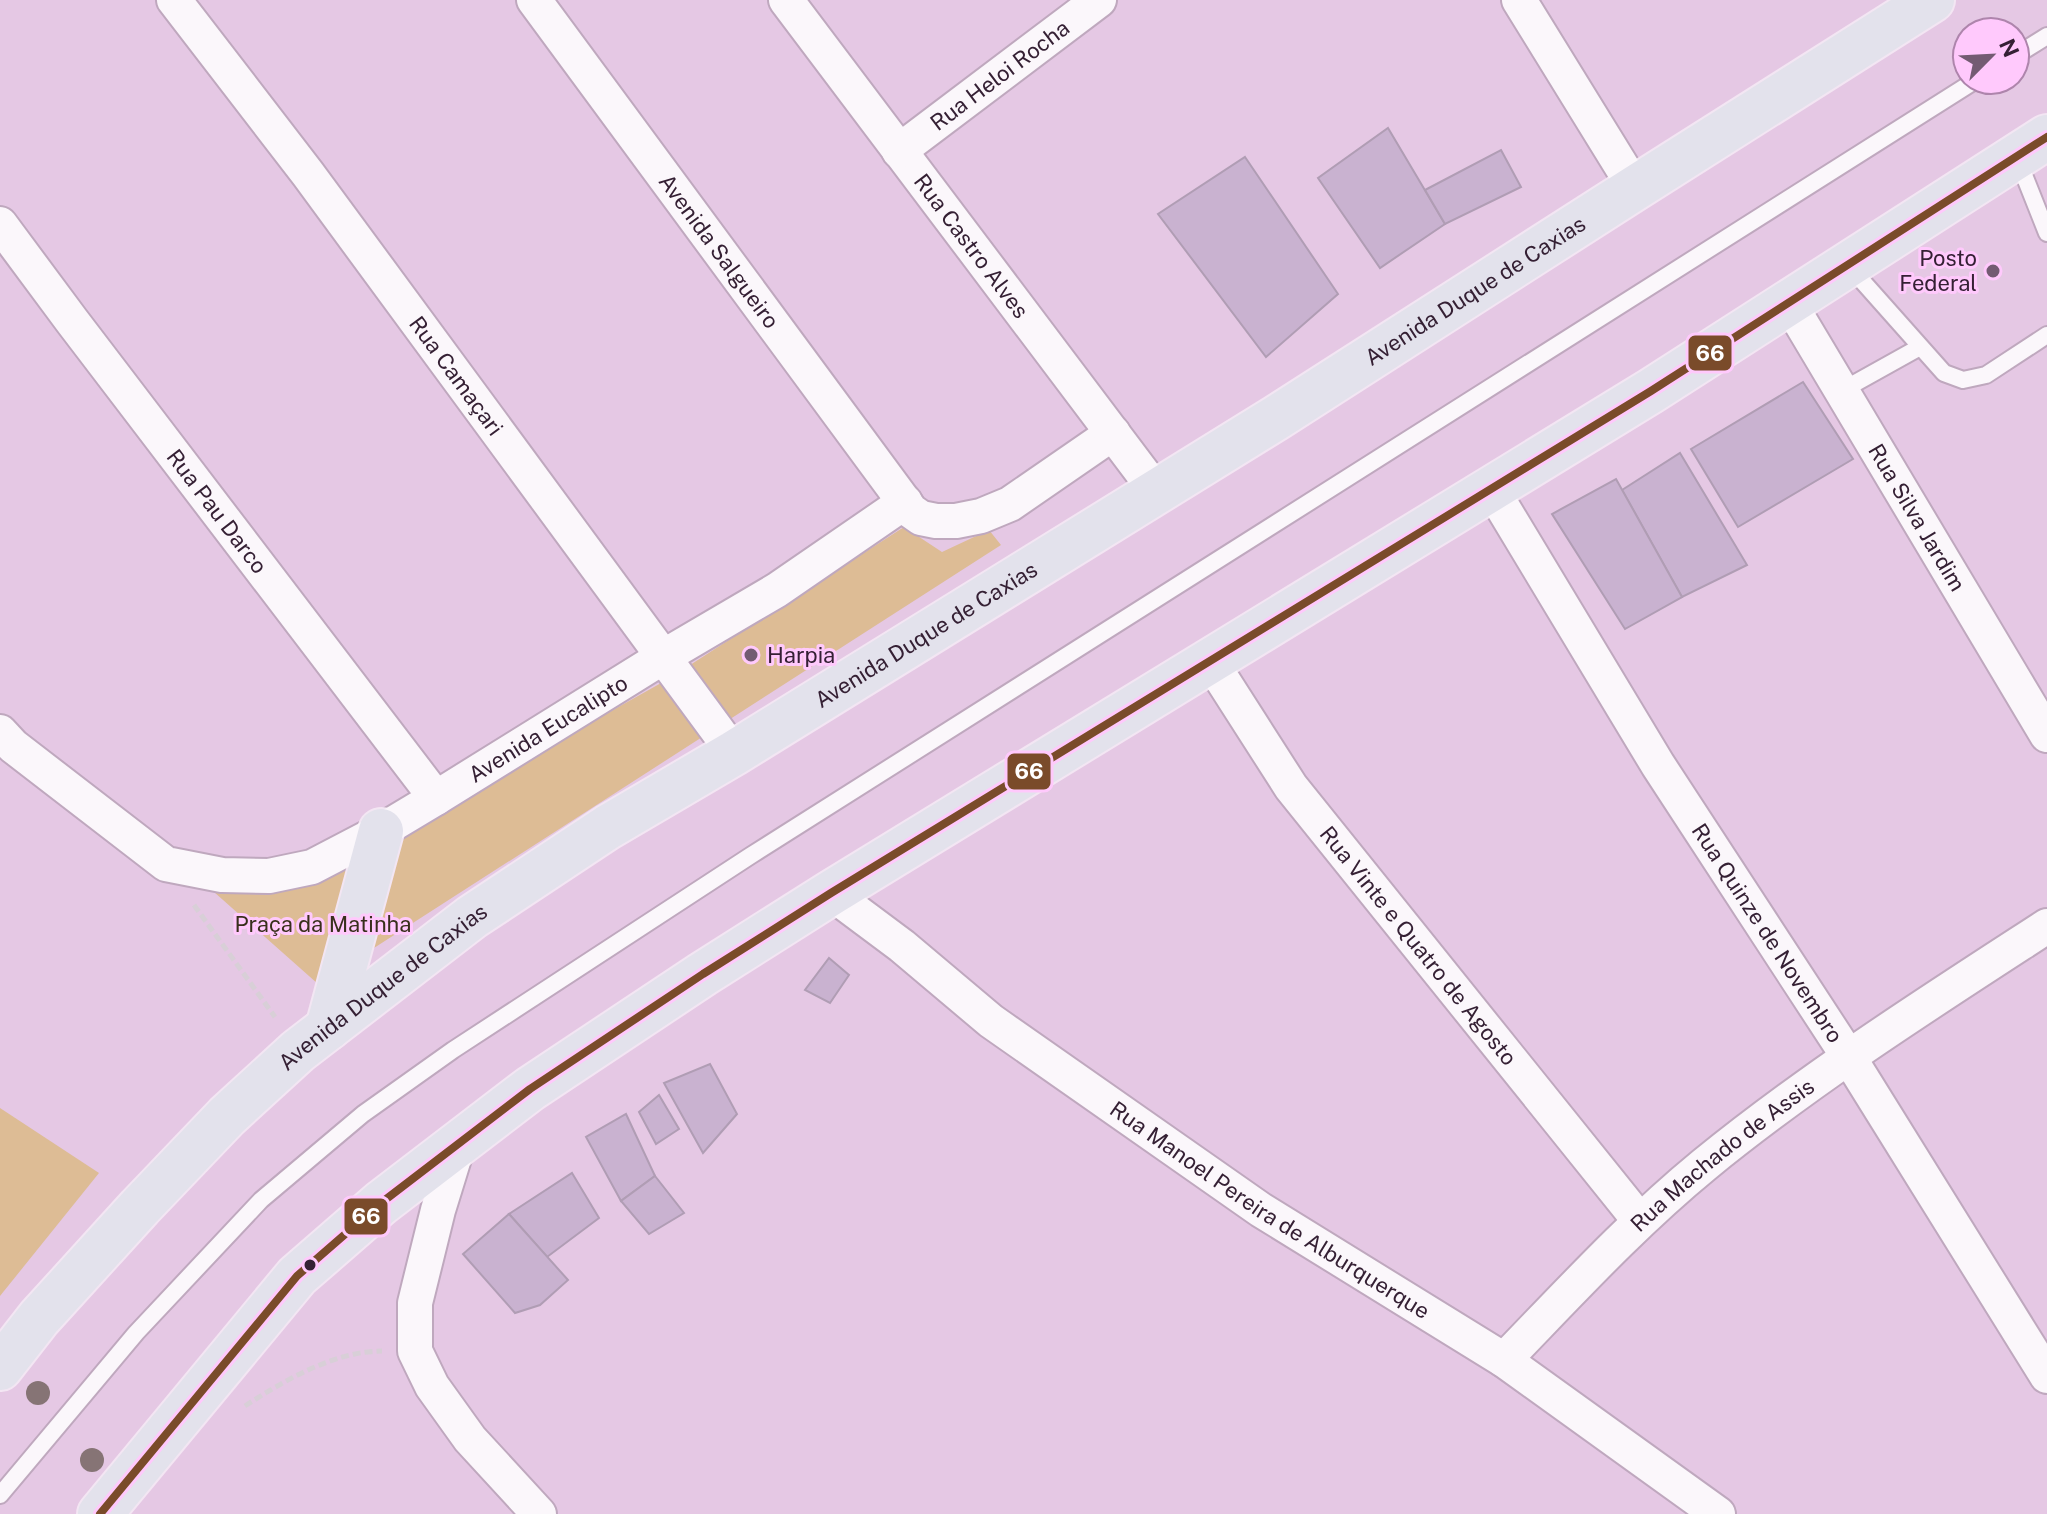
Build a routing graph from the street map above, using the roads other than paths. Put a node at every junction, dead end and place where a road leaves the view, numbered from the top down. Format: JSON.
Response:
{"nodes":[{"id":1,"x":174,"y":0,"type":"edge"},
{"id":2,"x":534,"y":0,"type":"edge"},
{"id":3,"x":786,"y":0,"type":"edge"},
{"id":4,"x":1099,"y":0,"type":"edge"},
{"id":5,"x":1519,"y":0,"type":"edge"},
{"id":6,"x":1911,"y":6,"type":"edge"},
{"id":7,"x":1951,"y":96,"type":"edge"},
{"id":8,"x":2032,"y":146,"type":"edge"},
{"id":9,"x":899,"y":151,"type":"junction"},
{"id":10,"x":1635,"y":188,"type":"junction"},
{"id":11,"x":0,"y":224,"type":"edge"},
{"id":12,"x":2047,"y":233,"type":"edge"},
{"id":13,"x":1847,"y":264,"type":"junction"},
{"id":14,"x":1788,"y":301,"type":"junction"},
{"id":15,"x":2047,"y":335,"type":"edge"},
{"id":16,"x":1920,"y":347,"type":"junction"},
{"id":17,"x":1841,"y":391,"type":"junction"},
{"id":18,"x":1113,"y":433,"type":"junction"},
{"id":19,"x":1491,"y":488,"type":"junction"},
{"id":20,"x":1157,"y":492,"type":"junction"},
{"id":21,"x":905,"y":502,"type":"junction"},
{"id":22,"x":663,"y":657,"type":"junction"},
{"id":23,"x":1211,"y":662,"type":"junction"},
{"id":24,"x":2047,"y":735,"type":"edge"},
{"id":25,"x":4,"y":745,"type":"edge"},
{"id":26,"x":734,"y":753,"type":"junction"},
{"id":27,"x":436,"y":798,"type":"junction"},
{"id":28,"x":381,"y":831,"type":"junction"},
{"id":29,"x":831,"y":893,"type":"junction"},
{"id":30,"x":2047,"y":926,"type":"edge"},
{"id":31,"x":313,"y":1040,"type":"junction"},
{"id":32,"x":1848,"y":1056,"type":"junction"},
{"id":33,"x":459,"y":1142,"type":"junction"},
{"id":34,"x":1640,"y":1221,"type":"junction"},
{"id":35,"x":1504,"y":1360,"type":"junction"},
{"id":36,"x":0,"y":1368,"type":"edge"},
{"id":37,"x":2047,"y":1376,"type":"edge"},
{"id":38,"x":0,"y":1495,"type":"edge"},
{"id":39,"x":100,"y":1514,"type":"edge"},
{"id":40,"x":539,"y":1514,"type":"edge"},
{"id":41,"x":1718,"y":1514,"type":"edge"}],
"edges":[{"from":1,"to":22,"type":"street","name":"Rua Camaçari"},
{"from":2,"to":21,"type":"street","name":"Avenida Salgueiro"},
{"from":3,"to":9,"type":"street","name":"Rua Castro Alves"},
{"from":4,"to":9,"type":"street","name":"Rua Heloi Rocha"},
{"from":5,"to":10,"type":"street"},
{"from":6,"to":10,"type":"highway","name":"Avenida Duque de Caxias"},
{"from":7,"to":38,"type":"lane"},
{"from":8,"to":12,"type":"lane"},
{"from":8,"to":13,"type":"highway"},
{"from":9,"to":18,"type":"street","name":"Rua Castro Alves"},
{"from":10,"to":20,"type":"highway","name":"Avenida Duque de Caxias"},
{"from":11,"to":27,"type":"street","name":"Rua Pau Darco"},
{"from":13,"to":14,"type":"highway"},
{"from":13,"to":16,"type":"lane"},
{"from":14,"to":17,"type":"street","name":"Rua Silva Jardim"},
{"from":14,"to":19,"type":"highway"},
{"from":15,"to":16,"type":"lane"},
{"from":16,"to":17,"type":"lane"},
{"from":17,"to":24,"type":"street","name":"Rua Silva Jardim"},
{"from":18,"to":20,"type":"street","name":"Rua Castro Alves"},
{"from":18,"to":21,"type":"street"},
{"from":19,"to":23,"type":"highway"},
{"from":19,"to":32,"type":"street","name":"Rua Quinze de Novembro"},
{"from":20,"to":26,"type":"highway","name":"Avenida Duque de Caxias"},
{"from":21,"to":22,"type":"street","name":"Avenida Eucalipto"},
{"from":22,"to":26,"type":"street","name":"Rua Camaçari"},
{"from":22,"to":27,"type":"street","name":"Avenida Eucalipto"},
{"from":23,"to":29,"type":"highway"},
{"from":23,"to":34,"type":"street","name":"Rua Vinte e Quatro de Agosto"},
{"from":25,"to":28,"type":"street","name":"Avenida Eucalipto"},
{"from":26,"to":31,"type":"highway","name":"Avenida Duque de Caxias"},
{"from":27,"to":28,"type":"street","name":"Avenida Eucalipto"},
{"from":28,"to":31,"type":"highway"},
{"from":29,"to":33,"type":"highway"},
{"from":29,"to":35,"type":"street","name":"Rua Manoel Pereira de Alburquerque"},
{"from":30,"to":32,"type":"street","name":"Rua Machado de Assis"},
{"from":31,"to":36,"type":"highway","name":"Avenida Duque de Caxias"},
{"from":32,"to":34,"type":"street","name":"Rua Machado de Assis"},
{"from":32,"to":37,"type":"street","name":"Rua Quinze de Novembro"},
{"from":33,"to":39,"type":"highway"},
{"from":33,"to":40,"type":"street"},
{"from":34,"to":35,"type":"street","name":"Rua Machado de Assis"},
{"from":35,"to":41,"type":"street","name":"Rua Manoel Pereira de Alburquerque"}]}
